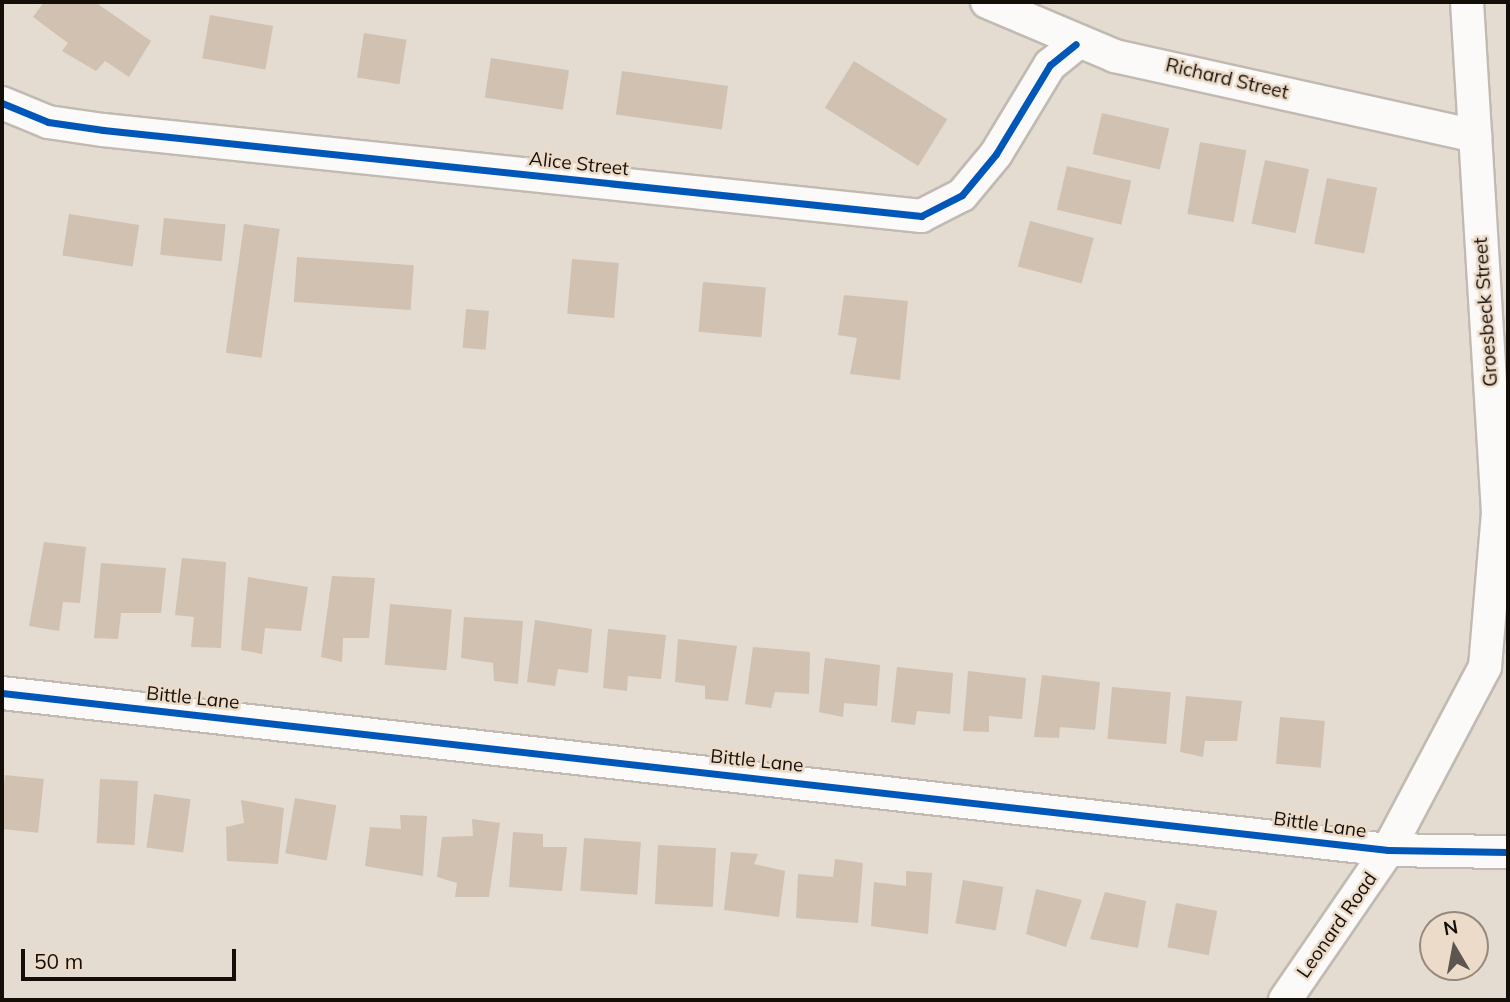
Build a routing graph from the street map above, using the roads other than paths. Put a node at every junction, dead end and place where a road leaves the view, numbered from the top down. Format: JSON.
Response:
{"nodes":[{"id":1,"x":987,"y":2,"type":"edge"},
{"id":2,"x":1467,"y":2,"type":"edge"},
{"id":3,"x":1076,"y":44,"type":"junction"},
{"id":4,"x":2,"y":103,"type":"edge"},
{"id":5,"x":1475,"y":136,"type":"junction"},
{"id":6,"x":2,"y":693,"type":"edge"},
{"id":7,"x":1388,"y":850,"type":"junction"},
{"id":8,"x":1508,"y":852,"type":"edge"},
{"id":9,"x":1285,"y":1000,"type":"edge"}],
"edges":[{"from":1,"to":3,"type":"street","name":"Richard Street"},
{"from":2,"to":5,"type":"street","name":"Groesbeck Street"},
{"from":3,"to":4,"type":"street","name":"Alice Street"},
{"from":3,"to":5,"type":"street","name":"Richard Street"},
{"from":5,"to":7,"type":"street","name":"Groesbeck Street"},
{"from":6,"to":7,"type":"street","name":"Bittle Lane"},
{"from":7,"to":8,"type":"street","name":"Bittle Lane"},
{"from":7,"to":9,"type":"street","name":"Leonard Road"}]}
